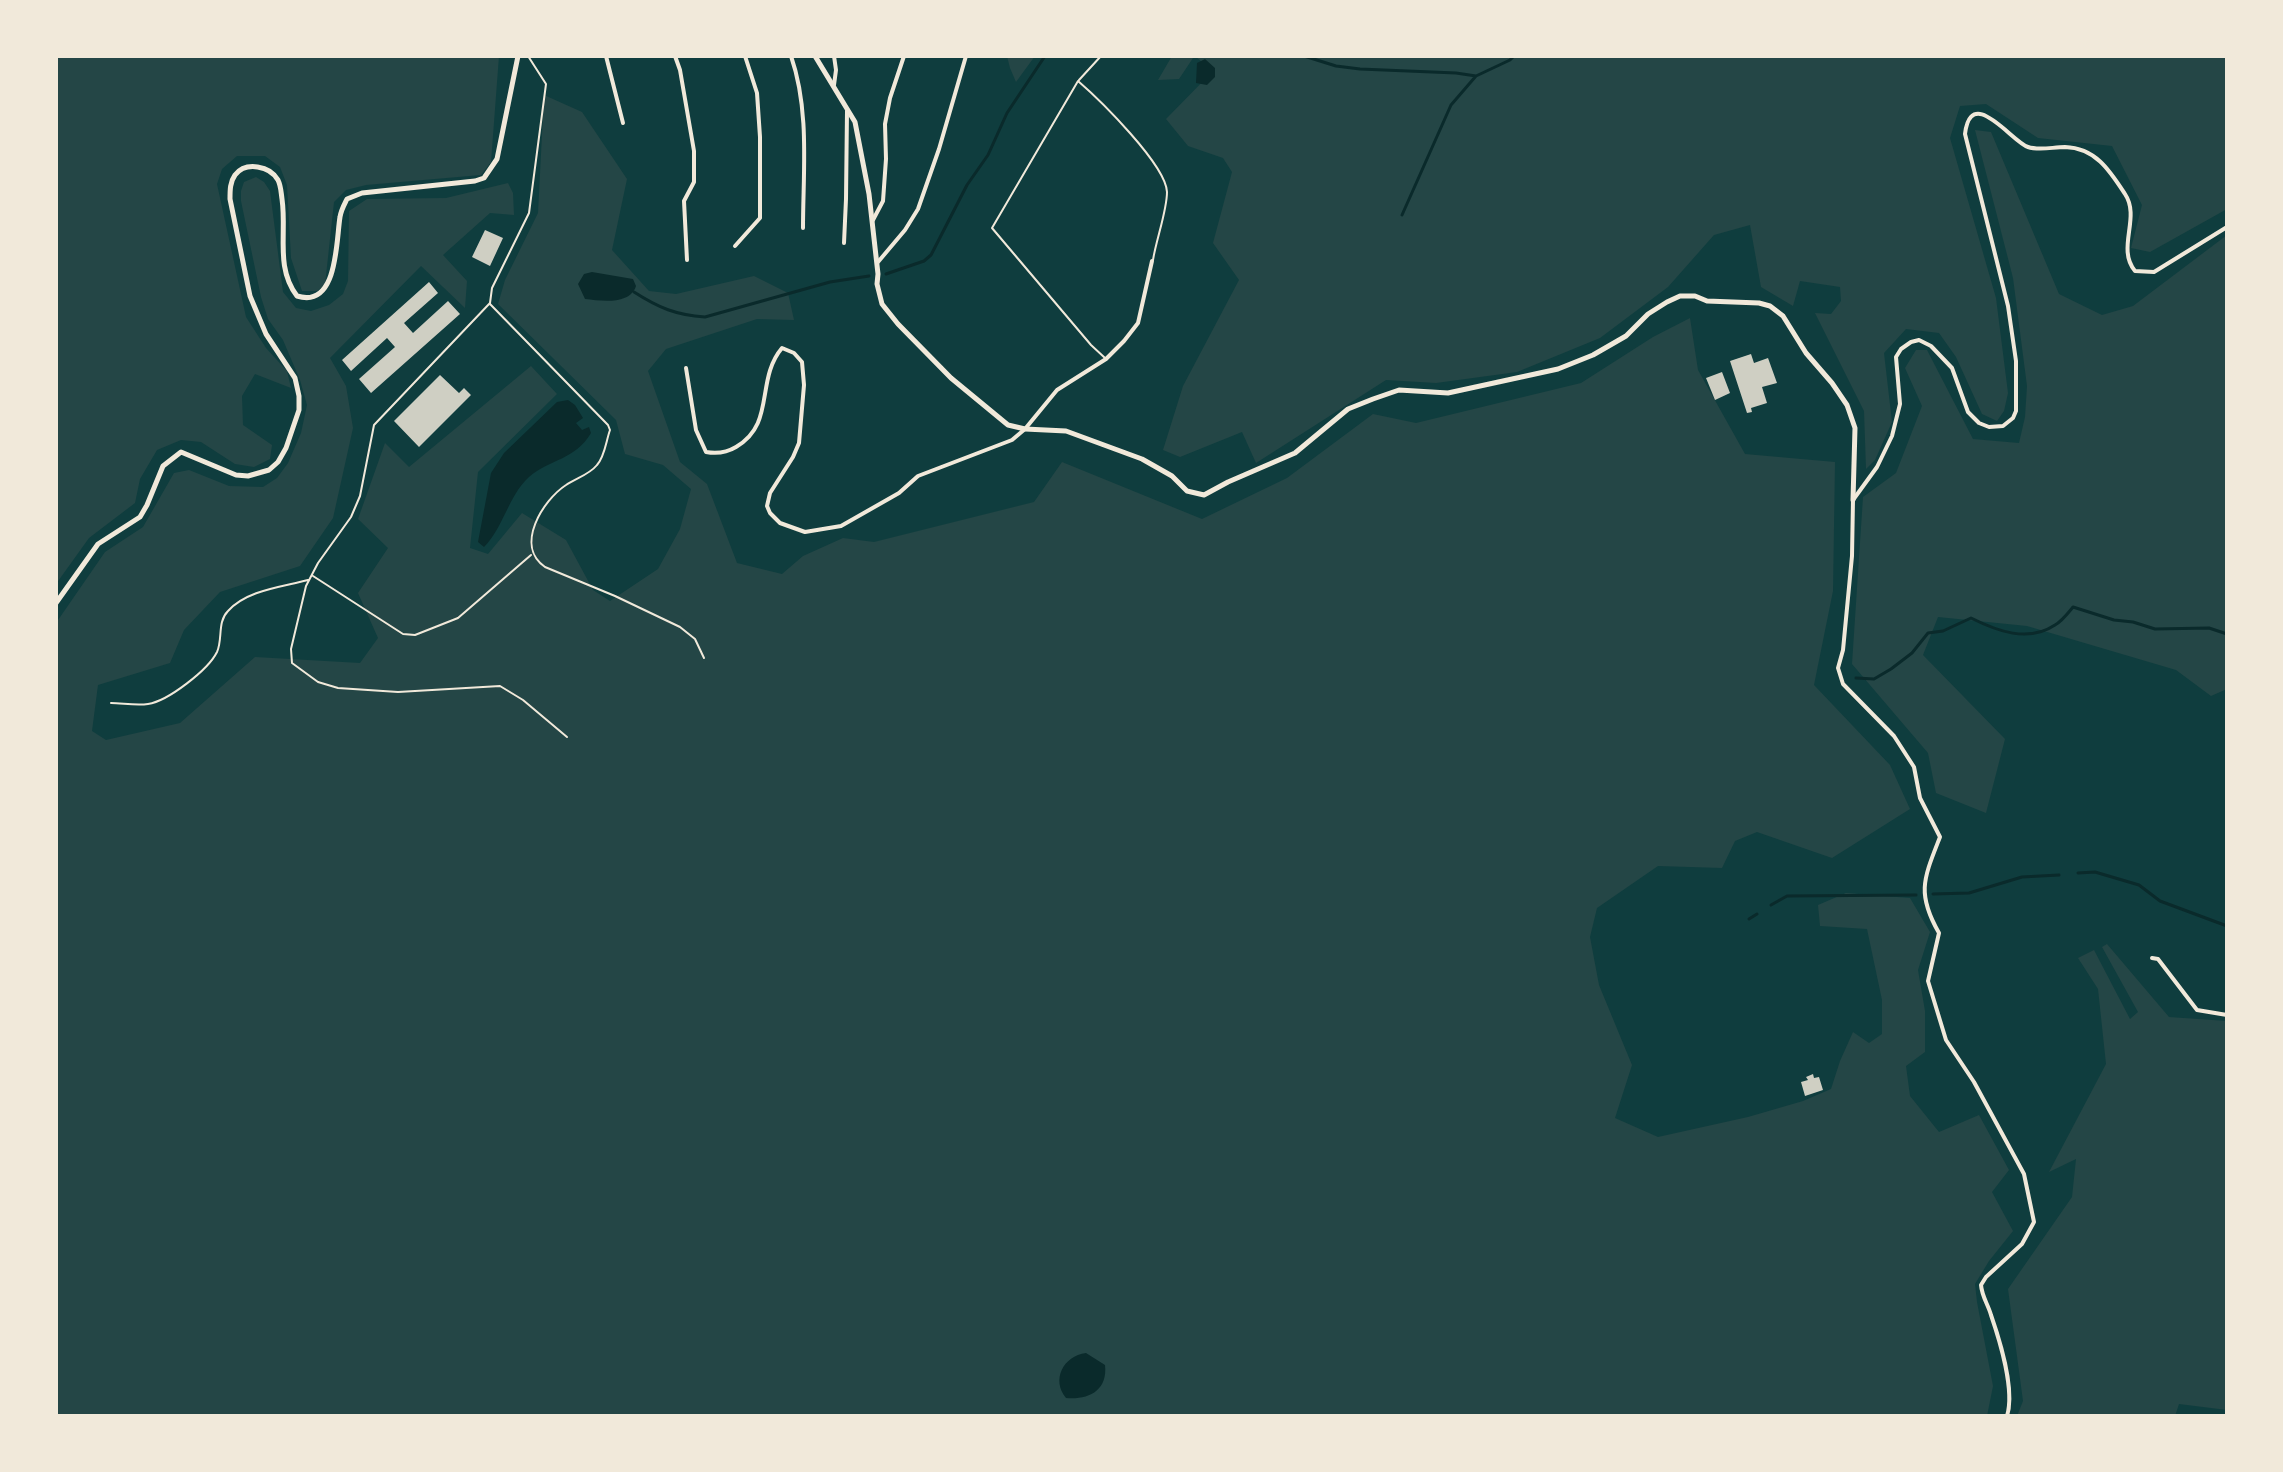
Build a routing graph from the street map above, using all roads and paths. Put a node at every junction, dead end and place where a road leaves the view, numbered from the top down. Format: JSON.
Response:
{"nodes":[{"id":1,"x":518,"y":56,"type":"edge"},
{"id":2,"x":528,"y":56,"type":"edge"},
{"id":3,"x":606,"y":56,"type":"edge"},
{"id":4,"x":675,"y":56,"type":"edge"},
{"id":5,"x":745,"y":56,"type":"edge"},
{"id":6,"x":791,"y":56,"type":"edge"},
{"id":7,"x":815,"y":56,"type":"edge"},
{"id":8,"x":834,"y":56,"type":"edge"},
{"id":9,"x":904,"y":56,"type":"edge"},
{"id":10,"x":966,"y":56,"type":"edge"},
{"id":11,"x":1101,"y":56,"type":"edge"},
{"id":12,"x":1078,"y":81,"type":"junction"},
{"id":13,"x":833,"y":88,"type":"junction"},
{"id":14,"x":847,"y":111,"type":"junction"},
{"id":15,"x":623,"y":123,"type":"dead end"},
{"id":16,"x":872,"y":222,"type":"junction"},
{"id":17,"x":2227,"y":227,"type":"edge"},
{"id":18,"x":803,"y":228,"type":"dead end"},
{"id":19,"x":844,"y":243,"type":"dead end"},
{"id":20,"x":735,"y":246,"type":"dead end"},
{"id":21,"x":687,"y":260,"type":"dead end"},
{"id":22,"x":1152,"y":261,"type":"joint"},
{"id":23,"x":876,"y":264,"type":"junction"},
{"id":24,"x":490,"y":303,"type":"junction"},
{"id":25,"x":1106,"y":359,"type":"junction"},
{"id":26,"x":686,"y":368,"type":"dead end"},
{"id":27,"x":1025,"y":429,"type":"junction"},
{"id":28,"x":1853,"y":500,"type":"junction"},
{"id":29,"x":532,"y":554,"type":"junction"},
{"id":30,"x":312,"y":575,"type":"junction"},
{"id":31,"x":309,"y":580,"type":"junction"},
{"id":32,"x":56,"y":603,"type":"edge"},
{"id":33,"x":704,"y":658,"type":"dead end"},
{"id":34,"x":111,"y":703,"type":"dead end"},
{"id":35,"x":567,"y":737,"type":"dead end"},
{"id":36,"x":2152,"y":958,"type":"dead end"},
{"id":37,"x":2227,"y":1015,"type":"edge"},
{"id":38,"x":2007,"y":1416,"type":"edge"}],
"edges":[{"from":1,"to":32,"type":"street"},
{"from":2,"to":24,"type":"lane"},
{"from":3,"to":15,"type":"street"},
{"from":4,"to":21,"type":"street"},
{"from":5,"to":20,"type":"street"},
{"from":6,"to":18,"type":"street"},
{"from":7,"to":13,"type":"street"},
{"from":8,"to":13,"type":"street"},
{"from":9,"to":16,"type":"street"},
{"from":10,"to":23,"type":"street"},
{"from":11,"to":12,"type":"lane"},
{"from":12,"to":22,"type":"lane"},
{"from":12,"to":25,"type":"lane"},
{"from":13,"to":14,"type":"street"},
{"from":14,"to":16,"type":"street"},
{"from":14,"to":19,"type":"street"},
{"from":16,"to":23,"type":"street"},
{"from":17,"to":28,"type":"street"},
{"from":22,"to":25,"type":"street"},
{"from":23,"to":27,"type":"street"},
{"from":24,"to":29,"type":"lane"},
{"from":24,"to":30,"type":"lane"},
{"from":25,"to":27,"type":"street"},
{"from":26,"to":27,"type":"street"},
{"from":27,"to":28,"type":"street"},
{"from":28,"to":38,"type":"street"},
{"from":29,"to":30,"type":"lane"},
{"from":29,"to":33,"type":"lane"},
{"from":30,"to":31,"type":"lane"},
{"from":31,"to":34,"type":"lane"},
{"from":31,"to":35,"type":"lane"},
{"from":36,"to":37,"type":"street"}]}
